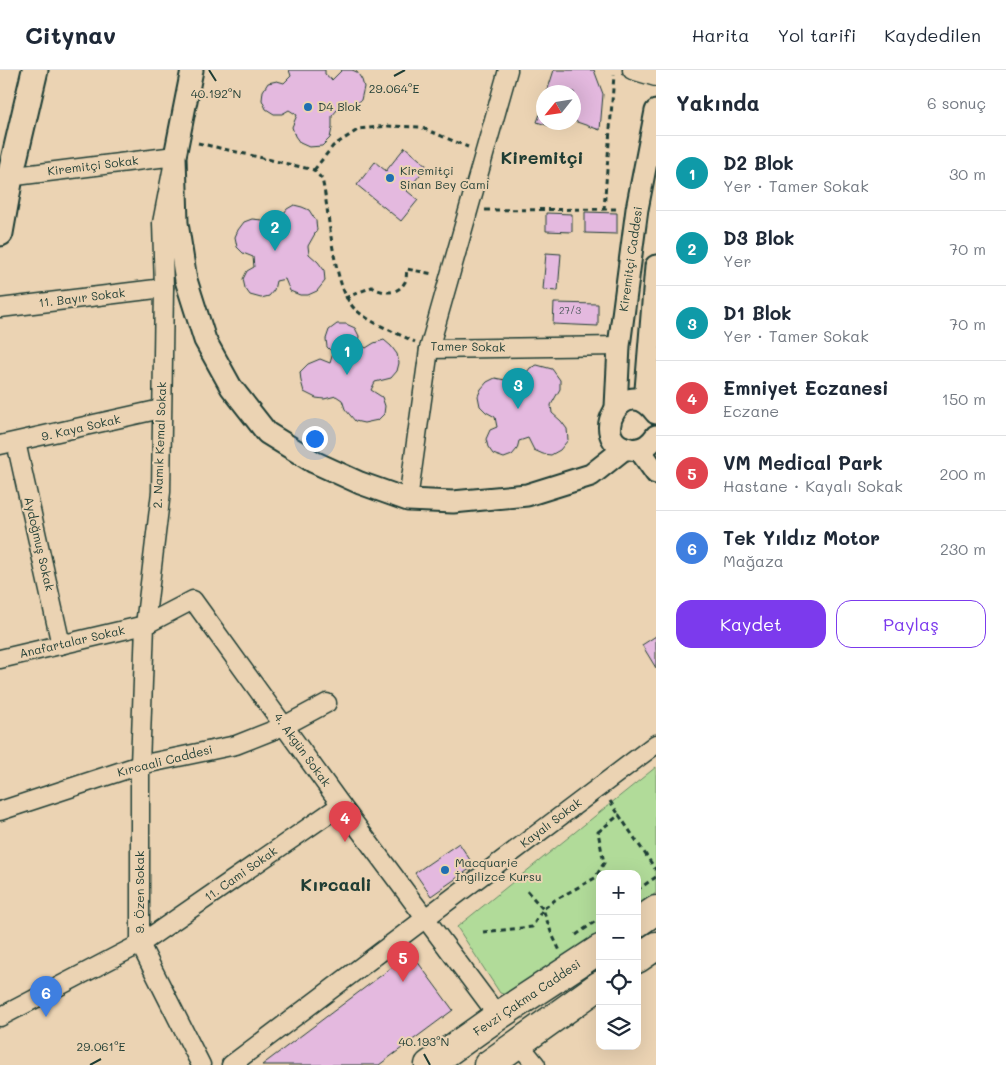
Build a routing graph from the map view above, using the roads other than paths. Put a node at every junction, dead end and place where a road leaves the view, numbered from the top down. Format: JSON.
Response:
{"nodes":[{"id":1,"x":35,"y":70,"type":"edge"},
{"id":2,"x":192,"y":70,"type":"edge"},
{"id":3,"x":632,"y":70,"type":"edge"},
{"id":4,"x":507,"y":72,"type":"edge"},
{"id":5,"x":656,"y":77,"type":"edge"},
{"id":6,"x":656,"y":111,"type":"edge"},
{"id":7,"x":176,"y":147,"type":"junction"},
{"id":8,"x":5,"y":177,"type":"edge"},
{"id":9,"x":0,"y":232,"type":"edge"},
{"id":10,"x":656,"y":266,"type":"edge"},
{"id":11,"x":164,"y":288,"type":"junction"},
{"id":12,"x":0,"y":308,"type":"edge"},
{"id":13,"x":619,"y":346,"type":"junction"},
{"id":14,"x":429,"y":349,"type":"junction"},
{"id":15,"x":616,"y":407,"type":"junction"},
{"id":16,"x":650,"y":408,"type":"edge"},
{"id":17,"x":162,"y":410,"type":"junction"},
{"id":18,"x":656,"y":436,"type":"edge"},
{"id":19,"x":8,"y":444,"type":"edge"},
{"id":20,"x":632,"y":449,"type":"junction"},
{"id":21,"x":656,"y":473,"type":"edge"},
{"id":22,"x":408,"y":500,"type":"junction"},
{"id":23,"x":145,"y":625,"type":"junction"},
{"id":24,"x":61,"y":645,"type":"junction"},
{"id":25,"x":0,"y":659,"type":"edge"},
{"id":26,"x":327,"y":703,"type":"dead end"},
{"id":27,"x":284,"y":726,"type":"junction"},
{"id":28,"x":656,"y":744,"type":"edge"},
{"id":29,"x":140,"y":765,"type":"junction"},
{"id":30,"x":341,"y":805,"type":"junction"},
{"id":31,"x":0,"y":811,"type":"edge"},
{"id":32,"x":656,"y":910,"type":"edge"},
{"id":33,"x":426,"y":919,"type":"junction"},
{"id":34,"x":641,"y":920,"type":"edge"},
{"id":35,"x":140,"y":944,"type":"junction"},
{"id":36,"x":656,"y":946,"type":"edge"},
{"id":37,"x":596,"y":952,"type":"edge"},
{"id":38,"x":641,"y":956,"type":"edge"},
{"id":39,"x":596,"y":988,"type":"edge"},
{"id":40,"x":498,"y":1016,"type":"junction"},
{"id":41,"x":0,"y":1017,"type":"edge"},
{"id":42,"x":518,"y":1043,"type":"junction"},
{"id":43,"x":201,"y":1065,"type":"edge"},
{"id":44,"x":231,"y":1065,"type":"edge"},
{"id":45,"x":429,"y":1065,"type":"edge"},
{"id":46,"x":488,"y":1065,"type":"edge"},
{"id":47,"x":536,"y":1065,"type":"edge"}],
"edges":[{"from":1,"to":8,"type":"main road"},
{"from":2,"to":7,"type":"street"},
{"from":3,"to":5,"type":"street"},
{"from":4,"to":14,"type":"street"},
{"from":6,"to":13,"type":"street","name":"Kiremitçi Caddesi"},
{"from":7,"to":8,"type":"street","name":"Kiremitçi Sokak"},
{"from":7,"to":11,"type":"street","name":"2. Namık Kemal Sokak"},
{"from":7,"to":22,"type":"street"},
{"from":8,"to":9,"type":"main road"},
{"from":10,"to":16,"type":"street","name":"Kiremitçi Caddesi"},
{"from":11,"to":12,"type":"street","name":"11. Bayır Sokak"},
{"from":11,"to":17,"type":"street","name":"2. Namık Kemal Sokak"},
{"from":13,"to":14,"type":"street","name":"Tamer Sokak"},
{"from":13,"to":15,"type":"street","name":"Kiremitçi Caddesi"},
{"from":14,"to":22,"type":"street"},
{"from":15,"to":16,"type":"street"},
{"from":15,"to":20,"type":"street","name":"Kiremitçi Caddesi"},
{"from":17,"to":19,"type":"street","name":"9. Kaya Sokak"},
{"from":17,"to":23,"type":"street","name":"2. Namık Kemal Sokak"},
{"from":18,"to":20,"type":"street"},
{"from":19,"to":24,"type":"street","name":"Aydoğmuş Sokak"},
{"from":20,"to":21,"type":"street"},
{"from":20,"to":22,"type":"street"},
{"from":23,"to":24,"type":"street","name":"Anafartalar Sokak"},
{"from":23,"to":27,"type":"street","name":"4. Akgün Sokak"},
{"from":23,"to":29,"type":"street","name":"2. Namık Kemal Sokak"},
{"from":24,"to":25,"type":"street","name":"Anafartalar Sokak"},
{"from":26,"to":27,"type":"street","name":"Kırcaali Caddesi"},
{"from":27,"to":29,"type":"street","name":"Kırcaali Caddesi"},
{"from":27,"to":30,"type":"street","name":"4. Akgün Sokak"},
{"from":28,"to":33,"type":"street","name":"Kayalı Sokak"},
{"from":29,"to":31,"type":"street","name":"Kırcaali Caddesi"},
{"from":29,"to":35,"type":"street","name":"9. Özen Sokak"},
{"from":30,"to":33,"type":"street","name":"4. Akgün Sokak"},
{"from":30,"to":35,"type":"street","name":"11. Cami Sokak"},
{"from":32,"to":34,"type":"main road"},
{"from":33,"to":40,"type":"street","name":"4. Akgün Sokak"},
{"from":33,"to":44,"type":"street","name":"Kayalı Sokak"},
{"from":35,"to":41,"type":"street","name":"11. Cami Sokak"},
{"from":35,"to":43,"type":"street","name":"9. Özen Sokak"},
{"from":36,"to":38,"type":"main road"},
{"from":37,"to":40,"type":"main road","name":"Fevzi Çakma Caddesi"},
{"from":39,"to":42,"type":"main road"},
{"from":40,"to":45,"type":"main road","name":"Fevzi Çakma Caddesi"},
{"from":42,"to":46,"type":"main road"},
{"from":42,"to":47,"type":"street"}]}
